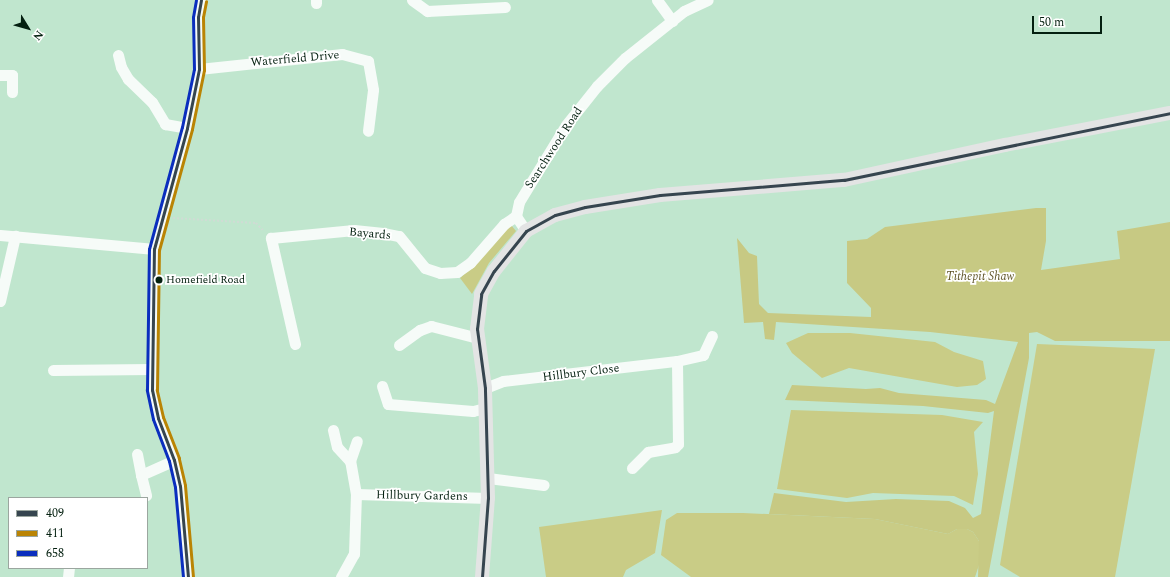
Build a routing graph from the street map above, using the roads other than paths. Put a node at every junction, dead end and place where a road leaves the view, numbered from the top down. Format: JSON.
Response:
{"nodes":[{"id":1,"x":201,"y":0,"type":"edge"},
{"id":2,"x":412,"y":0,"type":"edge"},
{"id":3,"x":657,"y":0,"type":"edge"},
{"id":4,"x":708,"y":0,"type":"edge"},
{"id":5,"x":505,"y":7,"type":"dead end"},
{"id":6,"x":672,"y":21,"type":"junction"},
{"id":7,"x":118,"y":55,"type":"dead end"},
{"id":8,"x":199,"y":69,"type":"junction"},
{"id":9,"x":0,"y":75,"type":"edge"},
{"id":10,"x":12,"y":92,"type":"dead end"},
{"id":11,"x":1170,"y":113,"type":"edge"},
{"id":12,"x":187,"y":128,"type":"junction"},
{"id":13,"x":368,"y":131,"type":"dead end"},
{"id":14,"x":516,"y":216,"type":"junction"},
{"id":15,"x":526,"y":231,"type":"junction"},
{"id":16,"x":0,"y":235,"type":"edge"},
{"id":17,"x":15,"y":236,"type":"junction"},
{"id":18,"x":154,"y":249,"type":"junction"},
{"id":19,"x":0,"y":301,"type":"edge"},
{"id":20,"x":712,"y":336,"type":"dead end"},
{"id":21,"x":478,"y":338,"type":"junction"},
{"id":22,"x":295,"y":344,"type":"dead end"},
{"id":23,"x":399,"y":345,"type":"dead end"},
{"id":24,"x":677,"y":361,"type":"junction"},
{"id":25,"x":53,"y":370,"type":"dead end"},
{"id":26,"x":151,"y":370,"type":"junction"},
{"id":27,"x":382,"y":386,"type":"dead end"},
{"id":28,"x":485,"y":388,"type":"junction"},
{"id":29,"x":485,"y":408,"type":"junction"},
{"id":30,"x":333,"y":430,"type":"dead end"},
{"id":31,"x":357,"y":441,"type":"dead end"},
{"id":32,"x":137,"y":454,"type":"dead end"},
{"id":33,"x":174,"y":460,"type":"junction"},
{"id":34,"x":350,"y":461,"type":"junction"},
{"id":35,"x":632,"y":468,"type":"dead end"},
{"id":36,"x":141,"y":475,"type":"junction"},
{"id":37,"x":488,"y":478,"type":"junction"},
{"id":38,"x":544,"y":485,"type":"dead end"},
{"id":39,"x":356,"y":494,"type":"junction"},
{"id":40,"x":146,"y":495,"type":"dead end"},
{"id":41,"x":488,"y":498,"type":"junction"},
{"id":42,"x":188,"y":577,"type":"edge"},
{"id":43,"x":341,"y":577,"type":"edge"},
{"id":44,"x":482,"y":577,"type":"edge"}],
"edges":[{"from":1,"to":8,"type":"street"},
{"from":2,"to":5,"type":"street"},
{"from":3,"to":6,"type":"street"},
{"from":4,"to":6,"type":"street","name":"Searchwood Road"},
{"from":6,"to":14,"type":"street","name":"Searchwood Road"},
{"from":7,"to":12,"type":"street"},
{"from":8,"to":12,"type":"street"},
{"from":8,"to":13,"type":"street","name":"Waterfield Drive"},
{"from":9,"to":10,"type":"street"},
{"from":11,"to":15,"type":"main road"},
{"from":12,"to":18,"type":"street"},
{"from":14,"to":15,"type":"street"},
{"from":14,"to":22,"type":"street","name":"Bayards"},
{"from":15,"to":21,"type":"main road"},
{"from":16,"to":17,"type":"street"},
{"from":17,"to":18,"type":"street"},
{"from":17,"to":19,"type":"street"},
{"from":18,"to":26,"type":"street"},
{"from":20,"to":24,"type":"street","name":"Hillbury Close"},
{"from":21,"to":23,"type":"street"},
{"from":21,"to":28,"type":"main road"},
{"from":24,"to":28,"type":"street","name":"Hillbury Close"},
{"from":24,"to":35,"type":"street"},
{"from":25,"to":26,"type":"street"},
{"from":26,"to":33,"type":"street"},
{"from":27,"to":29,"type":"street"},
{"from":28,"to":29,"type":"main road"},
{"from":29,"to":37,"type":"main road"},
{"from":30,"to":34,"type":"street"},
{"from":31,"to":34,"type":"street"},
{"from":32,"to":36,"type":"street"},
{"from":33,"to":36,"type":"street"},
{"from":33,"to":42,"type":"street"},
{"from":34,"to":39,"type":"street"},
{"from":36,"to":40,"type":"street"},
{"from":37,"to":38,"type":"street"},
{"from":37,"to":41,"type":"main road"},
{"from":39,"to":41,"type":"street","name":"Hillbury Gardens"},
{"from":39,"to":43,"type":"street"},
{"from":41,"to":44,"type":"main road"}]}
